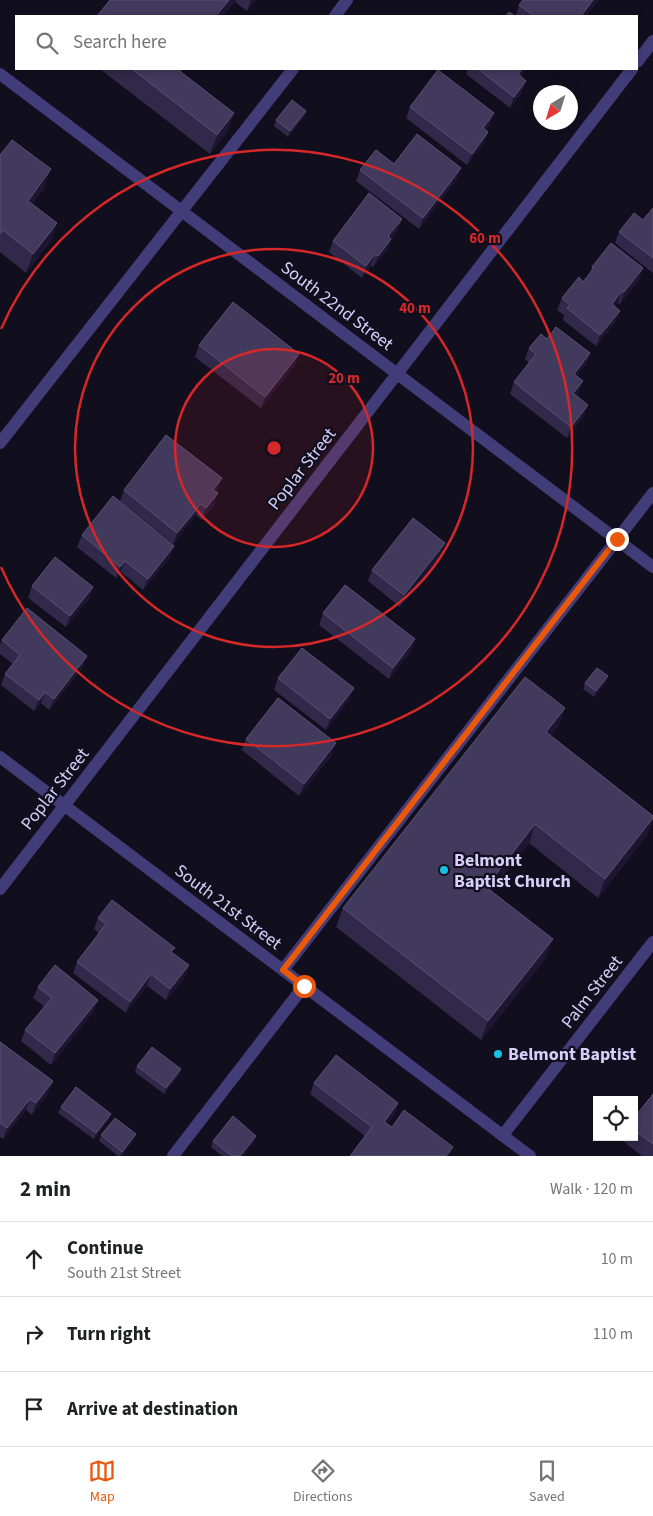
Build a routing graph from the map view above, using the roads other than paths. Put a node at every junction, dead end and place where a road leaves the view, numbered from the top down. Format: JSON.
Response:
{"nodes":[{"id":1,"x":347,"y":0,"type":"edge"},
{"id":2,"x":335,"y":15,"type":"edge"},
{"id":3,"x":653,"y":41,"type":"edge"},
{"id":4,"x":638,"y":61,"type":"edge"},
{"id":5,"x":292,"y":70,"type":"edge"},
{"id":6,"x":631,"y":70,"type":"edge"},
{"id":7,"x":0,"y":74,"type":"edge"},
{"id":8,"x":181,"y":210,"type":"junction"},
{"id":9,"x":398,"y":373,"type":"junction"},
{"id":10,"x":0,"y":443,"type":"edge"},
{"id":11,"x":653,"y":493,"type":"edge"},
{"id":12,"x":617,"y":539,"type":"junction"},
{"id":13,"x":653,"y":567,"type":"edge"},
{"id":14,"x":0,"y":757,"type":"edge"},
{"id":15,"x":64,"y":806,"type":"junction"},
{"id":16,"x":0,"y":889,"type":"edge"},
{"id":17,"x":653,"y":942,"type":"edge"},
{"id":18,"x":283,"y":970,"type":"junction"},
{"id":19,"x":304,"y":986,"type":"junction"},
{"id":20,"x":503,"y":1134,"type":"junction"},
{"id":21,"x":173,"y":1156,"type":"edge"},
{"id":22,"x":530,"y":1156,"type":"edge"}],
"edges":[{"from":1,"to":2,"type":"street"},
{"from":3,"to":4,"type":"street"},
{"from":5,"to":8,"type":"street"},
{"from":6,"to":9,"type":"street","name":"Poplar Street"},
{"from":7,"to":8,"type":"street","name":"South 22nd Street"},
{"from":8,"to":9,"type":"street","name":"South 22nd Street"},
{"from":8,"to":10,"type":"street"},
{"from":9,"to":12,"type":"street","name":"South 22nd Street"},
{"from":9,"to":15,"type":"street","name":"Poplar Street"},
{"from":11,"to":12,"type":"street"},
{"from":12,"to":13,"type":"street","name":"South 22nd Street"},
{"from":12,"to":18,"type":"street"},
{"from":14,"to":15,"type":"street","name":"South 21st Street"},
{"from":15,"to":16,"type":"street","name":"Poplar Street"},
{"from":15,"to":18,"type":"street","name":"South 21st Street"},
{"from":17,"to":20,"type":"street","name":"Palm Street"},
{"from":18,"to":19,"type":"street","name":"South 21st Street"},
{"from":19,"to":20,"type":"street","name":"South 21st Street"},
{"from":19,"to":21,"type":"street"},
{"from":20,"to":22,"type":"street","name":"South 21st Street"}]}
